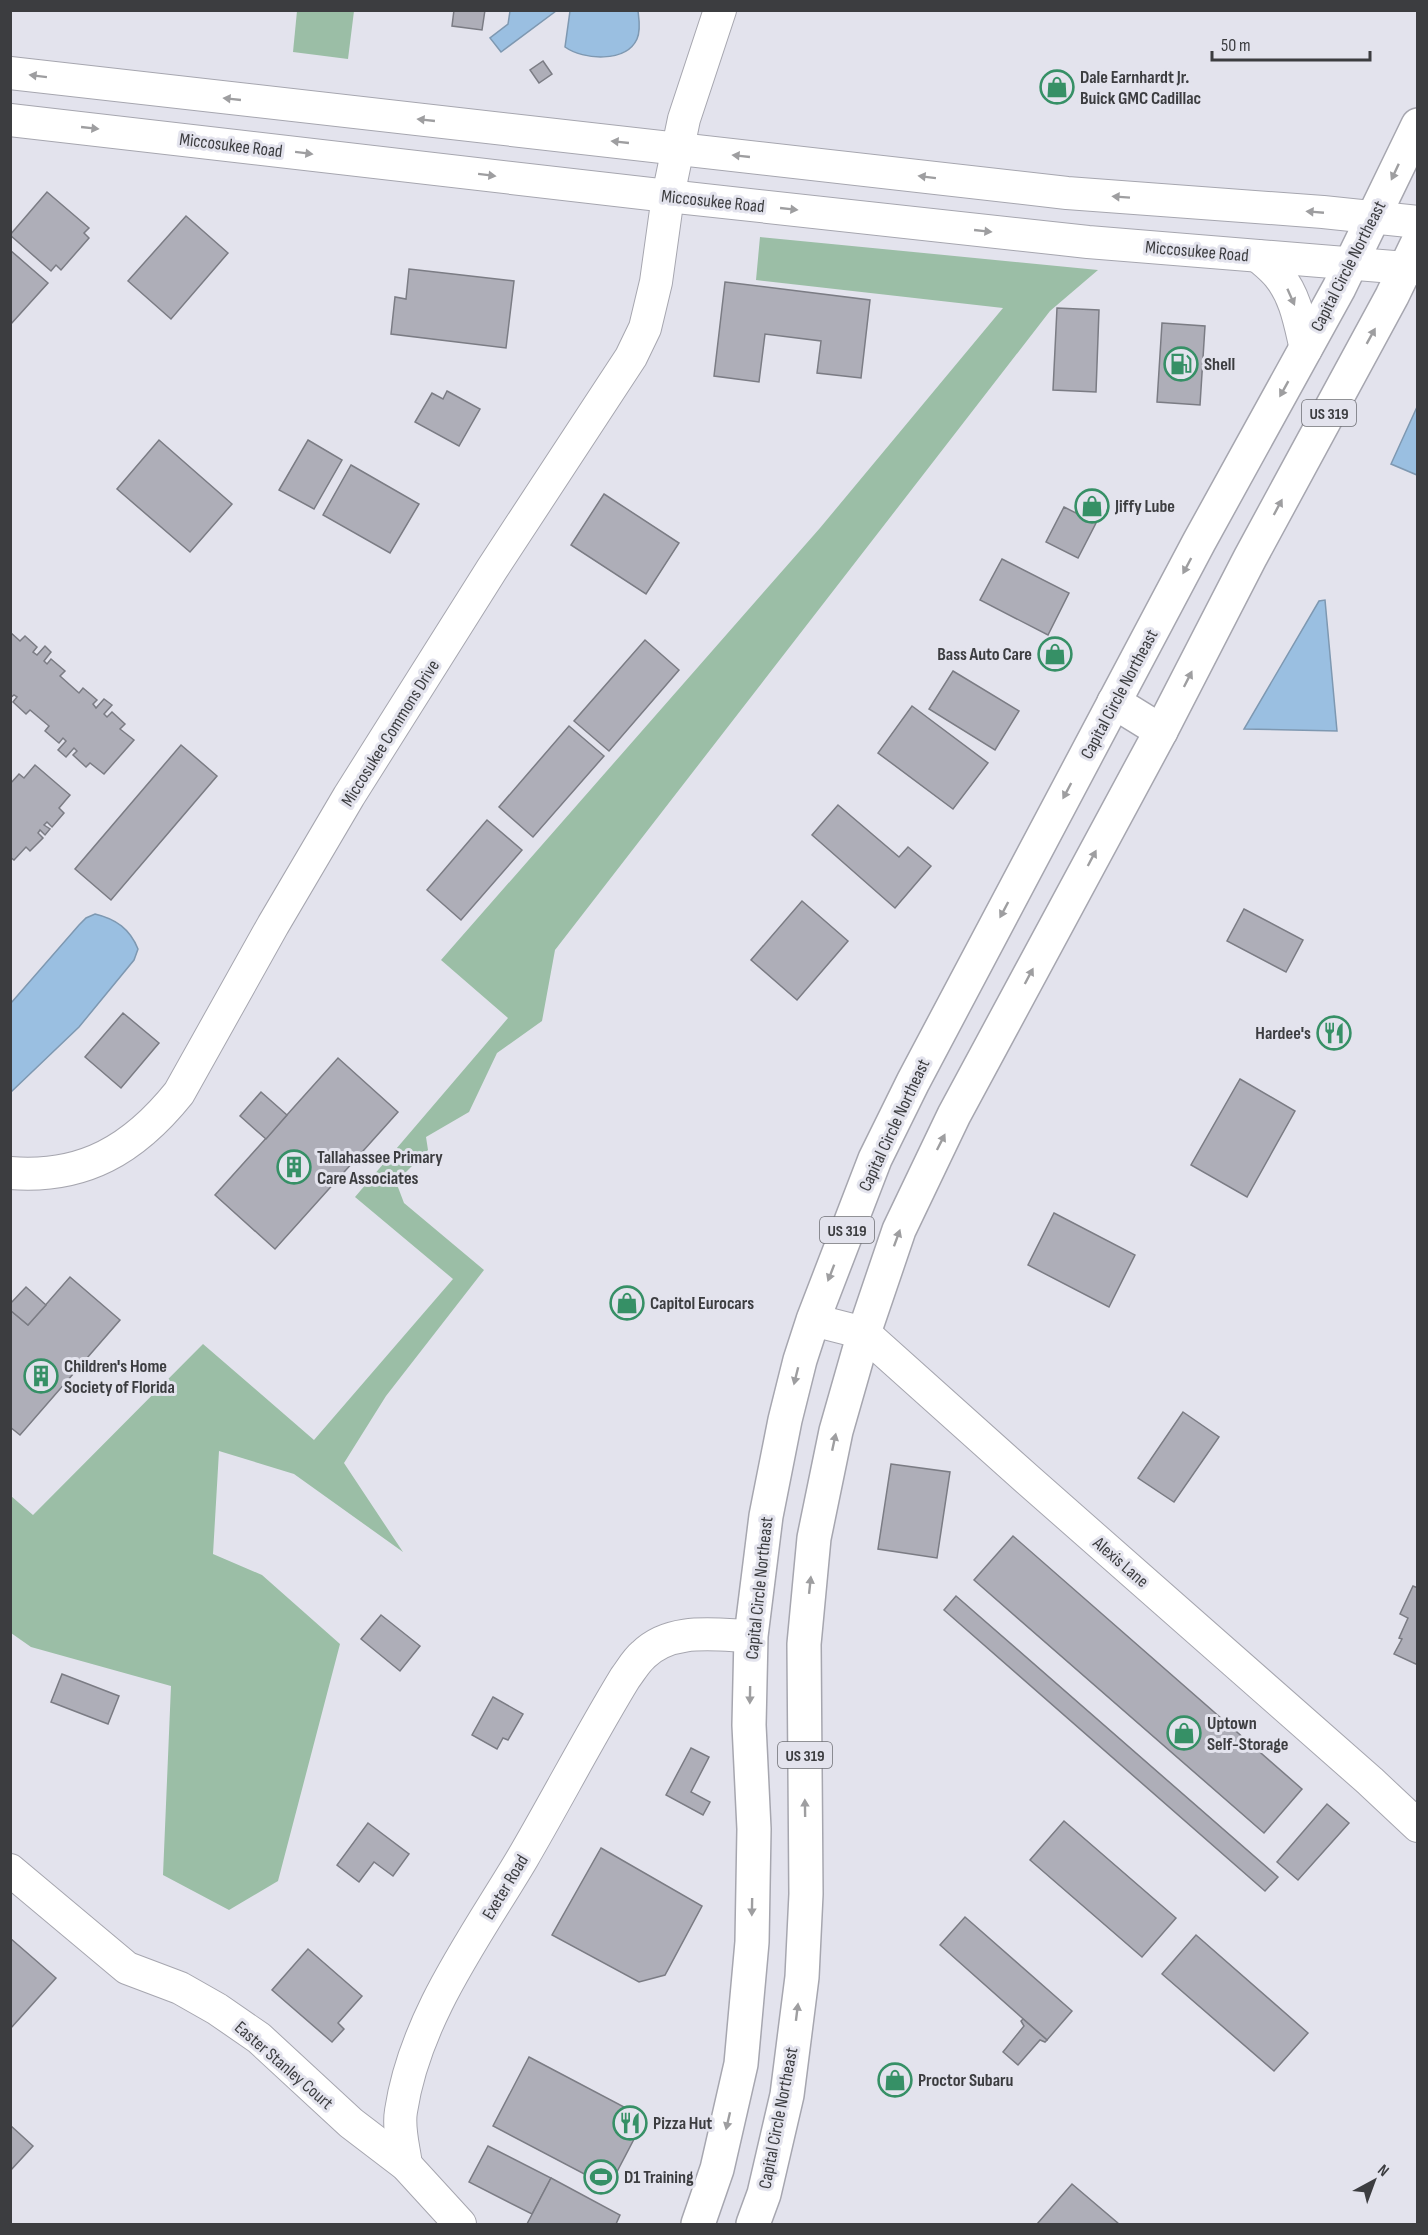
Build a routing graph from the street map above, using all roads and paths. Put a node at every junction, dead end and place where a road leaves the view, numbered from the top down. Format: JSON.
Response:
{"nodes":[{"id":1,"x":720,"y":10,"type":"edge"},
{"id":2,"x":10,"y":73,"type":"edge"},
{"id":3,"x":10,"y":120,"type":"edge"},
{"id":4,"x":1418,"y":125,"type":"edge"},
{"id":5,"x":678,"y":149,"type":"junction"},
{"id":6,"x":668,"y":196,"type":"junction"},
{"id":7,"x":1373,"y":218,"type":"junction"},
{"id":8,"x":1418,"y":222,"type":"edge"},
{"id":9,"x":1258,"y":256,"type":"junction"},
{"id":10,"x":1413,"y":259,"type":"edge"},
{"id":11,"x":1351,"y":264,"type":"junction"},
{"id":12,"x":1306,"y":349,"type":"junction"},
{"id":13,"x":1114,"y":702,"type":"junction"},
{"id":14,"x":1161,"y":731,"type":"junction"},
{"id":15,"x":951,"y":1010,"type":"junction"},
{"id":16,"x":1001,"y":1027,"type":"junction"},
{"id":17,"x":10,"y":1173,"type":"edge"},
{"id":18,"x":813,"y":1320,"type":"junction"},
{"id":19,"x":864,"y":1333,"type":"junction"},
{"id":20,"x":751,"y":1636,"type":"junction"},
{"id":21,"x":804,"y":1644,"type":"junction"},
{"id":22,"x":1418,"y":1826,"type":"edge"},
{"id":23,"x":10,"y":1870,"type":"edge"},
{"id":24,"x":406,"y":2165,"type":"junction"},
{"id":25,"x":460,"y":2224,"type":"edge"},
{"id":26,"x":698,"y":2224,"type":"edge"},
{"id":27,"x":753,"y":2224,"type":"edge"}],
"edges":[{"from":1,"to":5,"type":"street","name":"Miccosukee Commons Drive"},
{"from":5,"to":2,"type":"street","one_way":true},
{"from":3,"to":6,"type":"street","name":"Miccosukee Road","one_way":true},
{"from":4,"to":7,"type":"main road","name":"Capital Circle Northeast","number":"US 319","one_way":true},
{"from":5,"to":6,"type":"street","name":"Miccosukee Commons Drive"},
{"from":7,"to":5,"type":"street","one_way":true},
{"from":6,"to":9,"type":"street","name":"Miccosukee Road","one_way":true},
{"from":6,"to":17,"type":"street","name":"Miccosukee Commons Drive"},
{"from":7,"to":8,"type":"street"},
{"from":7,"to":11,"type":"main road","name":"Capital Circle Northeast","number":"US 319"},
{"from":9,"to":11,"type":"street","name":"Miccosukee Road"},
{"from":9,"to":12,"type":"street","one_way":true},
{"from":10,"to":11,"type":"street","name":"Miccosukee Road"},
{"from":14,"to":10,"type":"main road","name":"Capital Circle Northeast","number":"US 319","one_way":true},
{"from":11,"to":12,"type":"main road","name":"Capital Circle Northeast","number":"US 319"},
{"from":12,"to":13,"type":"main road","name":"Capital Circle Northeast","number":"US 319","one_way":true},
{"from":13,"to":14,"type":"main road"},
{"from":13,"to":15,"type":"main road","name":"Capital Circle Northeast","number":"US 319","one_way":true},
{"from":16,"to":14,"type":"main road","name":"Capital Circle Northeast","number":"US 319","one_way":true},
{"from":15,"to":16,"type":"main road"},
{"from":15,"to":18,"type":"main road","name":"Capital Circle Northeast","number":"US 319","one_way":true},
{"from":19,"to":16,"type":"main road","name":"Capital Circle Northeast","number":"US 319","one_way":true},
{"from":18,"to":19,"type":"street","name":"Alexis Lane"},
{"from":18,"to":20,"type":"main road","name":"Capital Circle Northeast","number":"US 319","one_way":true},
{"from":21,"to":19,"type":"main road","name":"Capital Circle Northeast","number":"US 319","one_way":true},
{"from":19,"to":22,"type":"street","name":"Alexis Lane"},
{"from":20,"to":21,"type":"main road"},
{"from":20,"to":24,"type":"street","name":"Exeter Road"},
{"from":20,"to":26,"type":"main road","name":"Capital Circle Northeast","number":"US 319","one_way":true},
{"from":27,"to":21,"type":"main road","name":"Capital Circle Northeast","number":"US 319","one_way":true},
{"from":23,"to":24,"type":"street","name":"Easter Stanley Court"},
{"from":24,"to":25,"type":"street"}]}
